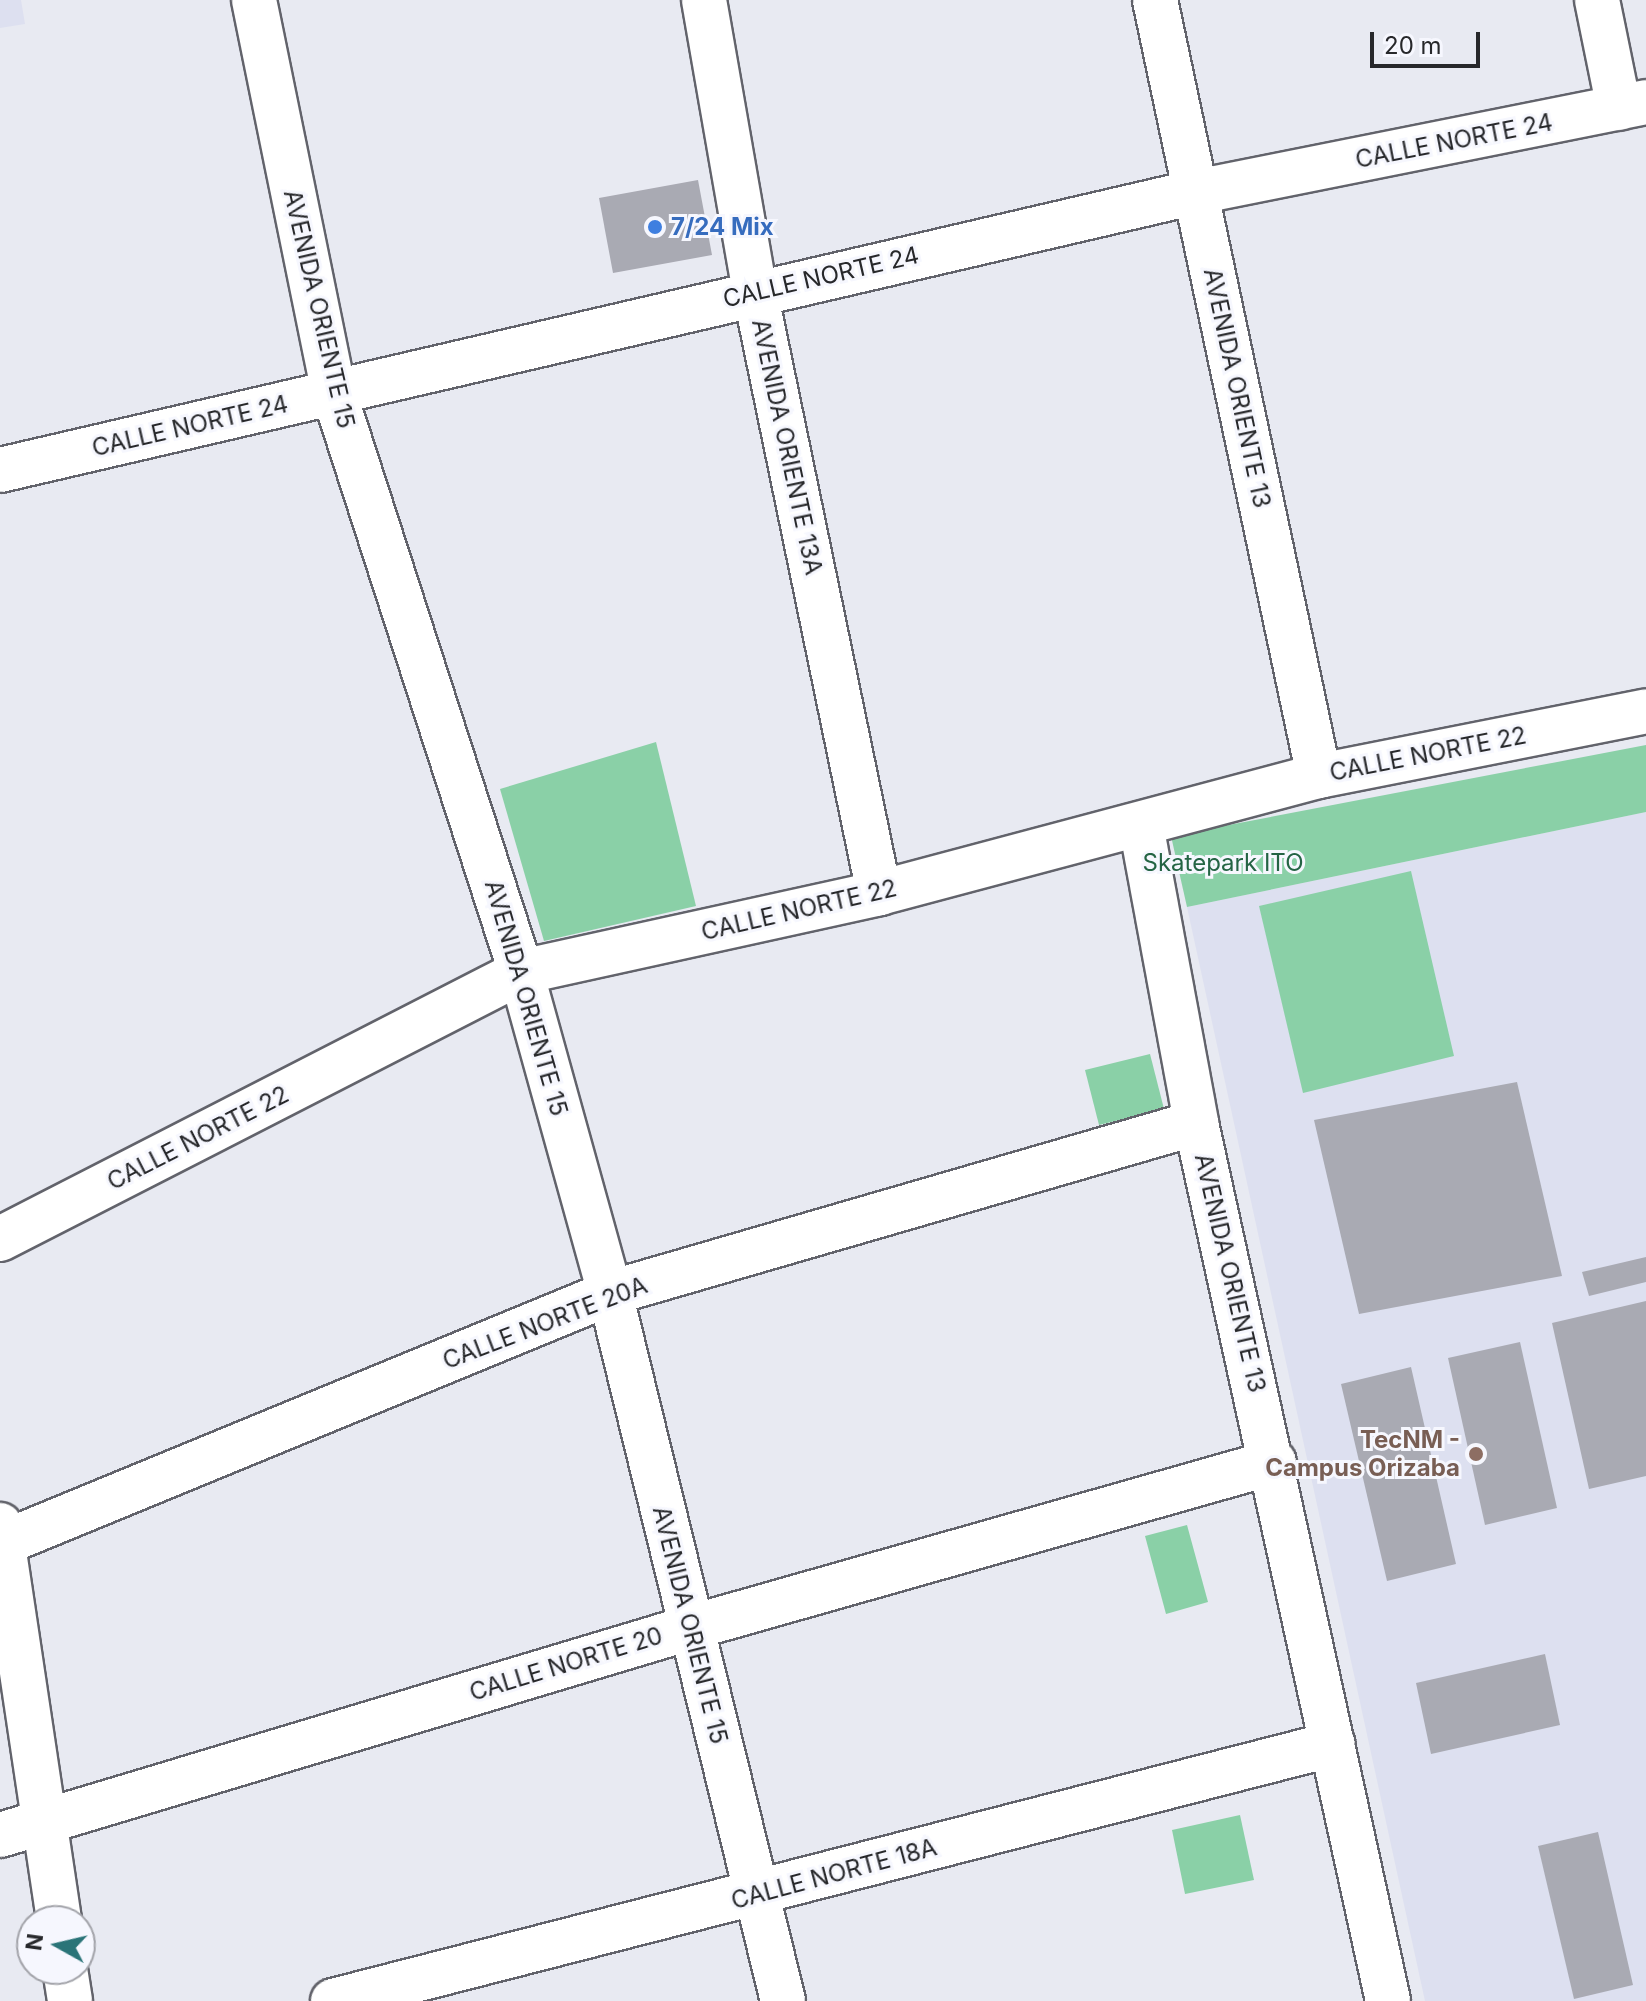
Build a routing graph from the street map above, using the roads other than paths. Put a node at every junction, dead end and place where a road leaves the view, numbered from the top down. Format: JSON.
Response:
{"nodes":[{"id":1,"x":254,"y":0,"type":"edge"},
{"id":2,"x":704,"y":0,"type":"edge"},
{"id":3,"x":1155,"y":0,"type":"edge"},
{"id":4,"x":1597,"y":0,"type":"edge"},
{"id":5,"x":1632,"y":105,"type":"edge"},
{"id":6,"x":1196,"y":192,"type":"junction"},
{"id":7,"x":755,"y":292,"type":"junction"},
{"id":8,"x":334,"y":393,"type":"junction"},
{"id":9,"x":0,"y":470,"type":"edge"},
{"id":10,"x":1646,"y":711,"type":"edge"},
{"id":11,"x":1319,"y":776,"type":"junction"},
{"id":12,"x":1141,"y":825,"type":"junction"},
{"id":13,"x":879,"y":893,"type":"junction"},
{"id":14,"x":521,"y":972,"type":"junction"},
{"id":15,"x":1196,"y":1123,"type":"junction"},
{"id":16,"x":0,"y":1239,"type":"edge"},
{"id":17,"x":610,"y":1293,"type":"junction"},
{"id":18,"x":1274,"y":1462,"type":"junction"},
{"id":19,"x":1,"y":1534,"type":"edge"},
{"id":20,"x":689,"y":1628,"type":"junction"},
{"id":21,"x":1333,"y":1744,"type":"junction"},
{"id":22,"x":45,"y":1819,"type":"junction"},
{"id":23,"x":0,"y":1835,"type":"edge"},
{"id":24,"x":760,"y":1894,"type":"junction"},
{"id":25,"x":57,"y":1905,"type":"edge"},
{"id":26,"x":333,"y":2001,"type":"edge"},
{"id":27,"x":783,"y":2001,"type":"edge"},
{"id":28,"x":1388,"y":2001,"type":"edge"}],
"edges":[{"from":1,"to":8,"type":"street","name":"AVENIDA ORIENTE 15"},
{"from":2,"to":7,"type":"street","name":"AVENIDA ORIENTE 13A"},
{"from":3,"to":6,"type":"street","name":"AVENIDA ORIENTE 13"},
{"from":4,"to":5,"type":"street"},
{"from":5,"to":6,"type":"street","name":"CALLE NORTE 24"},
{"from":6,"to":7,"type":"street","name":"CALLE NORTE 24"},
{"from":6,"to":11,"type":"street","name":"AVENIDA ORIENTE 13"},
{"from":7,"to":8,"type":"street","name":"CALLE NORTE 24"},
{"from":7,"to":13,"type":"street","name":"AVENIDA ORIENTE 13A"},
{"from":8,"to":9,"type":"street","name":"CALLE NORTE 24"},
{"from":8,"to":14,"type":"street","name":"AVENIDA ORIENTE 15"},
{"from":10,"to":11,"type":"street","name":"CALLE NORTE 22"},
{"from":11,"to":12,"type":"street","name":"CALLE NORTE 22"},
{"from":12,"to":13,"type":"street","name":"CALLE NORTE 22"},
{"from":12,"to":15,"type":"street","name":"AVENIDA ORIENTE 13"},
{"from":13,"to":14,"type":"street","name":"CALLE NORTE 22"},
{"from":14,"to":16,"type":"street","name":"CALLE NORTE 22"},
{"from":14,"to":17,"type":"street","name":"AVENIDA ORIENTE 15"},
{"from":15,"to":17,"type":"street","name":"CALLE NORTE 20A"},
{"from":15,"to":18,"type":"street","name":"AVENIDA ORIENTE 13"},
{"from":17,"to":19,"type":"street","name":"CALLE NORTE 20A"},
{"from":17,"to":20,"type":"street","name":"AVENIDA ORIENTE 15"},
{"from":18,"to":20,"type":"street","name":"CALLE NORTE 20"},
{"from":18,"to":21,"type":"street","name":"AVENIDA ORIENTE 13"},
{"from":19,"to":22,"type":"street"},
{"from":20,"to":22,"type":"street","name":"CALLE NORTE 20"},
{"from":20,"to":24,"type":"street","name":"AVENIDA ORIENTE 15"},
{"from":21,"to":24,"type":"street","name":"CALLE NORTE 18A"},
{"from":21,"to":28,"type":"street","name":"AVENIDA ORIENTE 13"},
{"from":22,"to":23,"type":"street","name":"CALLE NORTE 20"},
{"from":22,"to":25,"type":"street"},
{"from":24,"to":26,"type":"street","name":"CALLE NORTE 18A"},
{"from":24,"to":27,"type":"street","name":"AVENIDA ORIENTE 15"}]}
